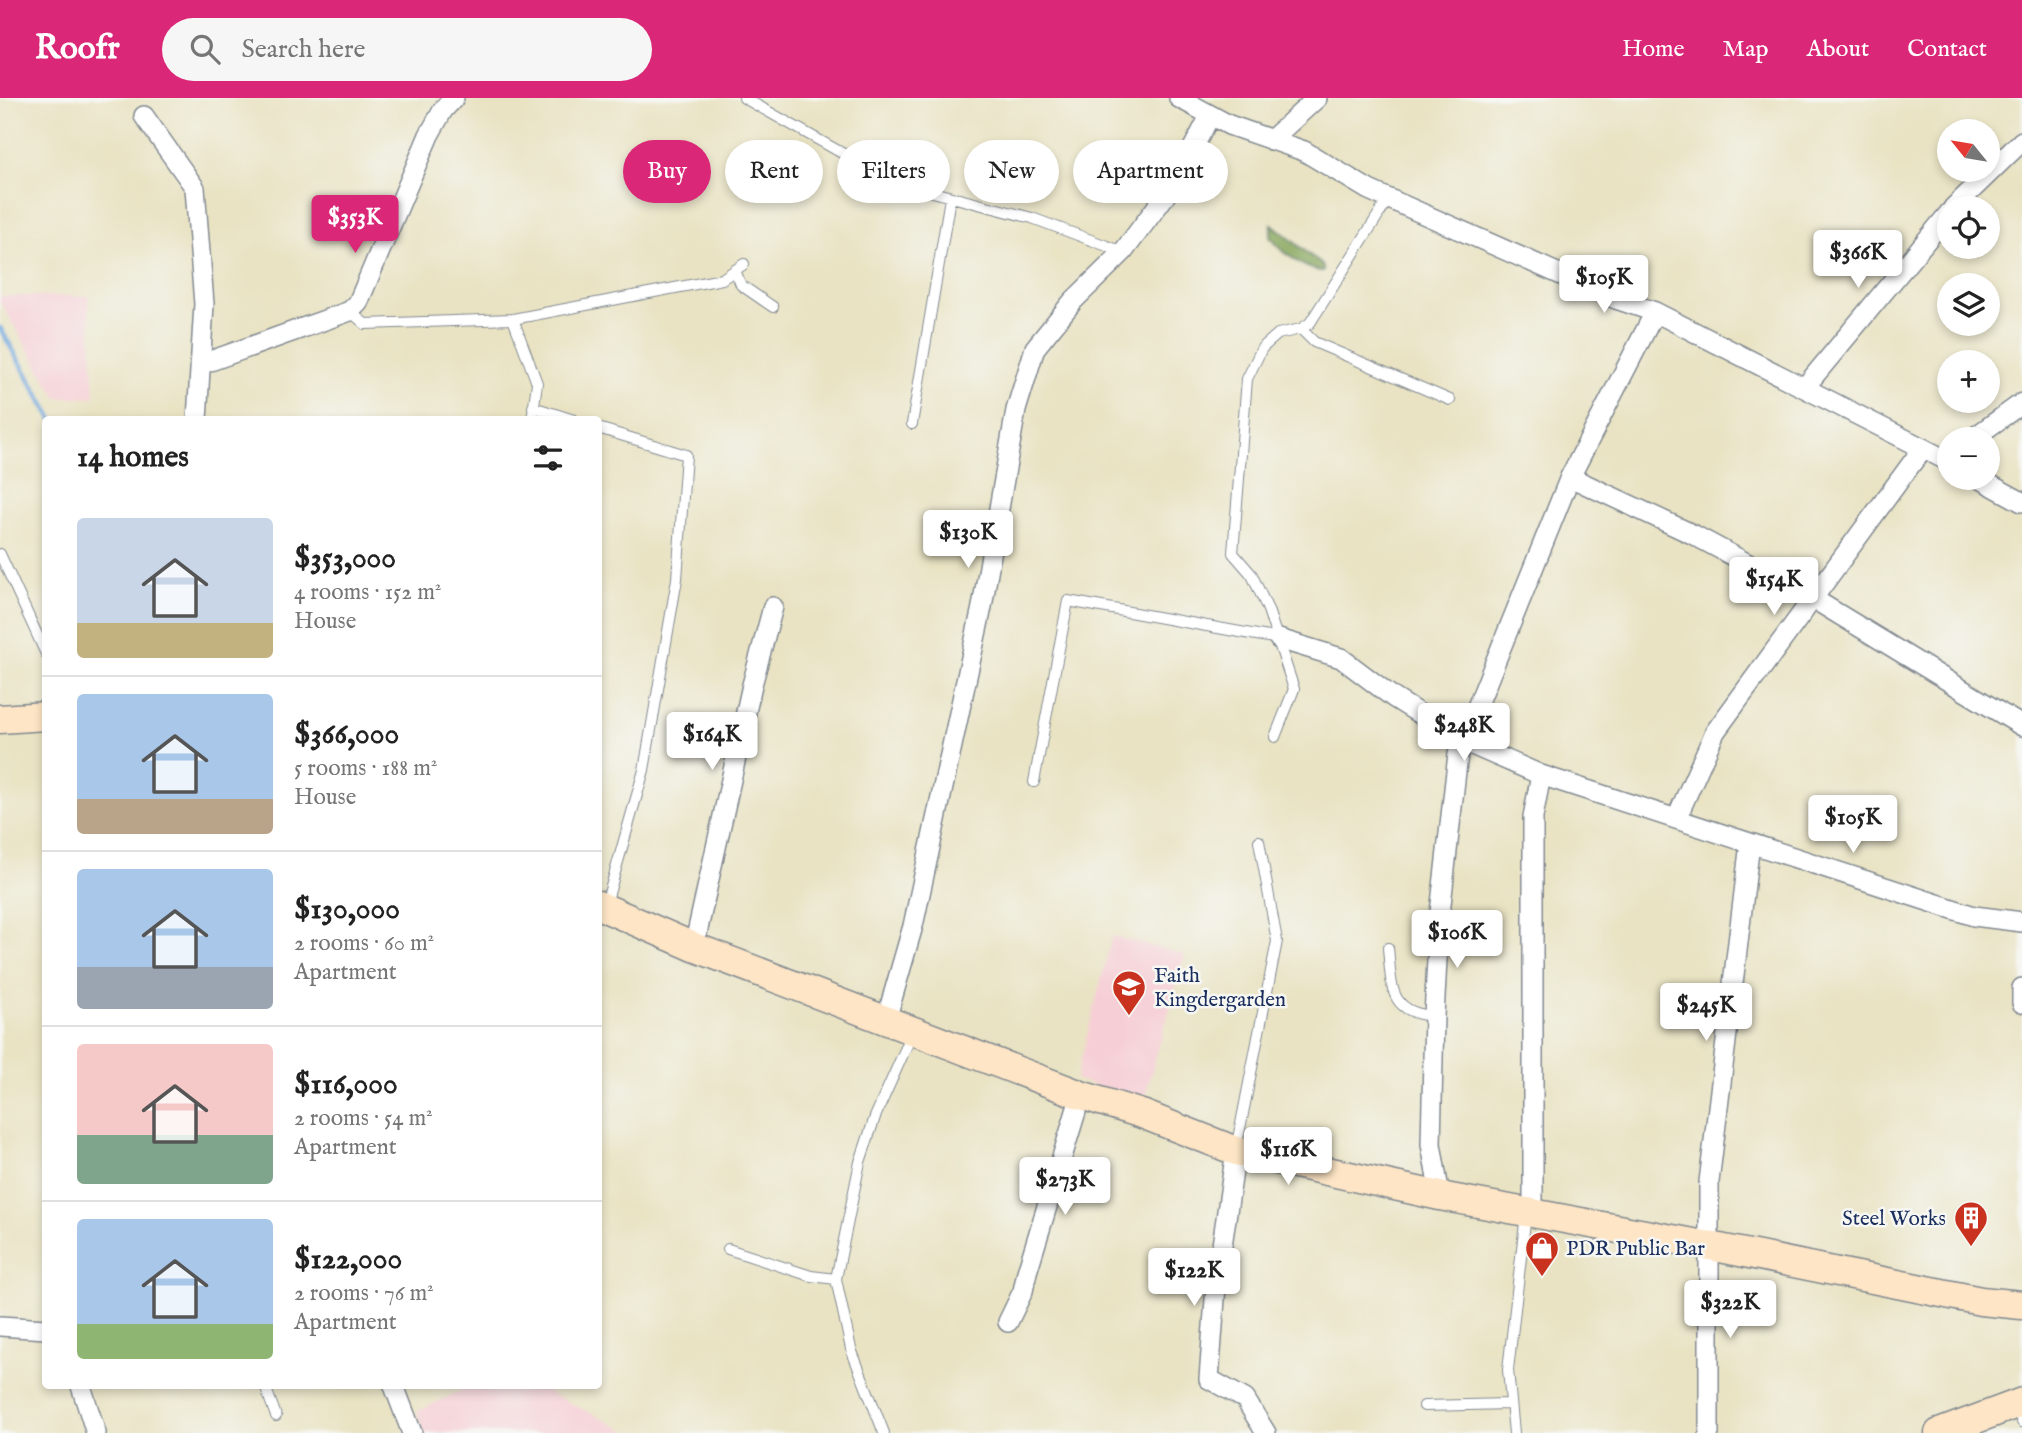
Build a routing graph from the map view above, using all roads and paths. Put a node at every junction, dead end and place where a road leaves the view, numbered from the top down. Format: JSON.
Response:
{"nodes":[{"id":1,"x":744,"y":98,"type":"edge"},
{"id":2,"x":1179,"y":98,"type":"edge"},
{"id":3,"x":1317,"y":98,"type":"edge"},
{"id":4,"x":444,"y":102,"type":"edge"},
{"id":5,"x":144,"y":116,"type":"dead end"},
{"id":6,"x":1210,"y":116,"type":"junction"},
{"id":7,"x":1271,"y":140,"type":"junction"},
{"id":8,"x":2022,"y":141,"type":"edge"},
{"id":9,"x":837,"y":150,"type":"edge"},
{"id":10,"x":1965,"y":196,"type":"edge"},
{"id":11,"x":950,"y":198,"type":"edge"},
{"id":12,"x":1389,"y":198,"type":"junction"},
{"id":13,"x":949,"y":203,"type":"edge"},
{"id":14,"x":1937,"y":227,"type":"edge"},
{"id":15,"x":1123,"y":252,"type":"junction"},
{"id":16,"x":744,"y":264,"type":"dead end"},
{"id":17,"x":735,"y":270,"type":"junction"},
{"id":18,"x":773,"y":307,"type":"dead end"},
{"id":19,"x":350,"y":311,"type":"junction"},
{"id":20,"x":1655,"y":312,"type":"junction"},
{"id":21,"x":513,"y":319,"type":"junction"},
{"id":22,"x":1301,"y":330,"type":"junction"},
{"id":23,"x":202,"y":364,"type":"junction"},
{"id":24,"x":1805,"y":387,"type":"junction"},
{"id":25,"x":1450,"y":400,"type":"dead end"},
{"id":26,"x":2022,"y":403,"type":"edge"},
{"id":27,"x":533,"y":407,"type":"junction"},
{"id":28,"x":198,"y":416,"type":"edge"},
{"id":29,"x":532,"y":416,"type":"edge"},
{"id":30,"x":561,"y":416,"type":"edge"},
{"id":31,"x":912,"y":424,"type":"dead end"},
{"id":32,"x":1989,"y":427,"type":"edge"},
{"id":33,"x":602,"y":429,"type":"edge"},
{"id":34,"x":1923,"y":448,"type":"junction"},
{"id":35,"x":1937,"y":455,"type":"edge"},
{"id":36,"x":1570,"y":477,"type":"junction"},
{"id":37,"x":2000,"y":490,"type":"edge"},
{"id":38,"x":2022,"y":502,"type":"edge"},
{"id":39,"x":0,"y":554,"type":"edge"},
{"id":40,"x":1812,"y":598,"type":"junction"},
{"id":41,"x":774,"y":607,"type":"dead end"},
{"id":42,"x":1279,"y":639,"type":"junction"},
{"id":43,"x":42,"y":644,"type":"edge"},
{"id":44,"x":42,"y":716,"type":"edge"},
{"id":45,"x":0,"y":719,"type":"edge"},
{"id":46,"x":2022,"y":726,"type":"edge"},
{"id":47,"x":1275,"y":737,"type":"dead end"},
{"id":48,"x":1463,"y":741,"type":"junction"},
{"id":49,"x":1541,"y":775,"type":"junction"},
{"id":50,"x":1034,"y":782,"type":"dead end"},
{"id":51,"x":1677,"y":817,"type":"junction"},
{"id":52,"x":1259,"y":841,"type":"dead end"},
{"id":53,"x":1750,"y":843,"type":"junction"},
{"id":54,"x":602,"y":907,"type":"edge"},
{"id":55,"x":2022,"y":922,"type":"edge"},
{"id":56,"x":694,"y":947,"type":"junction"},
{"id":57,"x":1388,"y":948,"type":"dead end"},
{"id":58,"x":2022,"y":988,"type":"edge"},
{"id":59,"x":2022,"y":1003,"type":"edge"},
{"id":60,"x":1434,"y":1016,"type":"junction"},
{"id":61,"x":886,"y":1020,"type":"junction"},
{"id":62,"x":914,"y":1031,"type":"junction"},
{"id":63,"x":1081,"y":1095,"type":"junction"},
{"id":64,"x":1236,"y":1151,"type":"junction"},
{"id":65,"x":1440,"y":1196,"type":"junction"},
{"id":66,"x":1530,"y":1214,"type":"junction"},
{"id":67,"x":1710,"y":1246,"type":"junction"},
{"id":68,"x":728,"y":1249,"type":"dead end"},
{"id":69,"x":836,"y":1279,"type":"junction"},
{"id":70,"x":2022,"y":1305,"type":"edge"},
{"id":71,"x":1008,"y":1322,"type":"dead end"},
{"id":72,"x":0,"y":1326,"type":"edge"},
{"id":73,"x":42,"y":1329,"type":"edge"},
{"id":74,"x":82,"y":1389,"type":"edge"},
{"id":75,"x":266,"y":1389,"type":"edge"},
{"id":76,"x":395,"y":1389,"type":"edge"},
{"id":77,"x":1510,"y":1404,"type":"junction"},
{"id":78,"x":1424,"y":1406,"type":"dead end"},
{"id":79,"x":2020,"y":1410,"type":"edge"},
{"id":80,"x":276,"y":1416,"type":"dead end"},
{"id":81,"x":96,"y":1433,"type":"edge"},
{"id":82,"x":412,"y":1433,"type":"edge"},
{"id":83,"x":884,"y":1433,"type":"edge"},
{"id":84,"x":1266,"y":1433,"type":"edge"},
{"id":85,"x":1514,"y":1433,"type":"edge"},
{"id":86,"x":1709,"y":1433,"type":"edge"},
{"id":87,"x":1939,"y":1433,"type":"edge"}],
"edges":[{"from":1,"to":9,"type":"lane"},
{"from":2,"to":6,"type":"street"},
{"from":3,"to":7,"type":"street"},
{"from":4,"to":19,"type":"street"},
{"from":5,"to":23,"type":"street"},
{"from":6,"to":7,"type":"street"},
{"from":6,"to":15,"type":"street"},
{"from":7,"to":12,"type":"street"},
{"from":8,"to":10,"type":"street"},
{"from":11,"to":15,"type":"lane"},
{"from":12,"to":20,"type":"street"},
{"from":12,"to":22,"type":"lane"},
{"from":13,"to":31,"type":"lane"},
{"from":14,"to":24,"type":"street"},
{"from":15,"to":61,"type":"street"},
{"from":16,"to":17,"type":"lane"},
{"from":17,"to":18,"type":"lane"},
{"from":17,"to":21,"type":"lane"},
{"from":19,"to":21,"type":"lane"},
{"from":19,"to":23,"type":"street"},
{"from":20,"to":24,"type":"street"},
{"from":20,"to":36,"type":"street"},
{"from":21,"to":27,"type":"lane"},
{"from":22,"to":25,"type":"lane"},
{"from":22,"to":42,"type":"lane"},
{"from":23,"to":28,"type":"street"},
{"from":24,"to":34,"type":"street"},
{"from":26,"to":32,"type":"street"},
{"from":27,"to":29,"type":"lane"},
{"from":27,"to":30,"type":"lane"},
{"from":33,"to":54,"type":"lane"},
{"from":34,"to":35,"type":"street"},
{"from":34,"to":40,"type":"street"},
{"from":36,"to":40,"type":"street"},
{"from":36,"to":48,"type":"street"},
{"from":37,"to":38,"type":"street"},
{"from":39,"to":43,"type":"lane"},
{"from":40,"to":46,"type":"street"},
{"from":40,"to":51,"type":"street"},
{"from":41,"to":56,"type":"street"},
{"from":42,"to":47,"type":"lane"},
{"from":42,"to":48,"type":"street"},
{"from":42,"to":50,"type":"lane"},
{"from":44,"to":45,"type":"main road"},
{"from":48,"to":49,"type":"street"},
{"from":48,"to":60,"type":"street"},
{"from":49,"to":51,"type":"street"},
{"from":49,"to":66,"type":"street"},
{"from":51,"to":53,"type":"street"},
{"from":52,"to":64,"type":"lane"},
{"from":53,"to":55,"type":"street"},
{"from":53,"to":67,"type":"street"},
{"from":54,"to":56,"type":"main road"},
{"from":56,"to":61,"type":"main road"},
{"from":57,"to":60,"type":"lane"},
{"from":58,"to":59,"type":"street"},
{"from":60,"to":65,"type":"street"},
{"from":61,"to":62,"type":"main road"},
{"from":62,"to":63,"type":"main road"},
{"from":62,"to":69,"type":"lane"},
{"from":63,"to":64,"type":"main road"},
{"from":63,"to":71,"type":"street"},
{"from":64,"to":65,"type":"main road"},
{"from":64,"to":84,"type":"street"},
{"from":65,"to":66,"type":"main road"},
{"from":66,"to":67,"type":"main road"},
{"from":66,"to":77,"type":"lane"},
{"from":67,"to":70,"type":"main road"},
{"from":67,"to":86,"type":"street"},
{"from":68,"to":69,"type":"lane"},
{"from":69,"to":83,"type":"lane"},
{"from":72,"to":73,"type":"street"},
{"from":74,"to":81,"type":"street"},
{"from":75,"to":80,"type":"lane"},
{"from":76,"to":82,"type":"street"},
{"from":77,"to":78,"type":"lane"},
{"from":77,"to":85,"type":"lane"},
{"from":79,"to":87,"type":"main road"}]}
